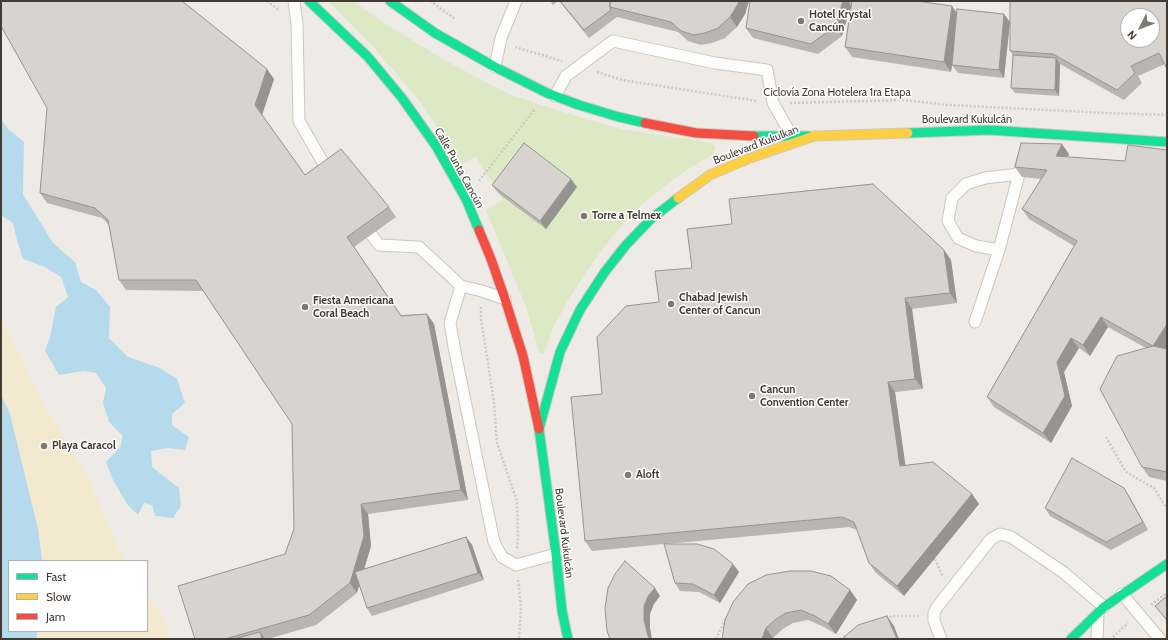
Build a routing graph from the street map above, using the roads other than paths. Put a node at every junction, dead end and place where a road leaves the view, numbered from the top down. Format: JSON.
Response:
{"nodes":[{"id":1,"x":294,"y":1,"type":"edge"},
{"id":2,"x":309,"y":1,"type":"edge"},
{"id":3,"x":390,"y":1,"type":"edge"},
{"id":4,"x":516,"y":1,"type":"edge"},
{"id":5,"x":495,"y":67,"type":"junction"},
{"id":6,"x":551,"y":94,"type":"junction"},
{"id":7,"x":1028,"y":133,"type":"junction"},
{"id":8,"x":792,"y":136,"type":"junction"},
{"id":9,"x":814,"y":136,"type":"junction"},
{"id":10,"x":1167,"y":142,"type":"edge"},
{"id":11,"x":329,"y":173,"type":"edge"},
{"id":12,"x":1019,"y":174,"type":"junction"},
{"id":13,"x":371,"y":234,"type":"edge"},
{"id":14,"x":999,"y":250,"type":"junction"},
{"id":15,"x":461,"y":286,"type":"junction"},
{"id":16,"x":505,"y":299,"type":"junction"},
{"id":17,"x":975,"y":322,"type":"dead end"},
{"id":18,"x":539,"y":429,"type":"junction"},
{"id":19,"x":556,"y":554,"type":"junction"},
{"id":20,"x":1167,"y":564,"type":"edge"},
{"id":21,"x":1122,"y":594,"type":"junction"},
{"id":22,"x":1101,"y":609,"type":"junction"},
{"id":23,"x":568,"y":639,"type":"edge"},
{"id":24,"x":941,"y":639,"type":"edge"},
{"id":25,"x":1070,"y":639,"type":"edge"},
{"id":26,"x":1097,"y":639,"type":"edge"},
{"id":27,"x":1160,"y":639,"type":"edge"}],
"edges":[{"from":1,"to":11,"type":"lane"},
{"from":2,"to":16,"type":"main road","name":"Calle Punta Cancún"},
{"from":3,"to":5,"type":"main road"},
{"from":4,"to":5,"type":"lane"},
{"from":5,"to":6,"type":"main road"},
{"from":6,"to":8,"type":"main road"},
{"from":6,"to":8,"type":"lane"},
{"from":7,"to":9,"type":"main road","name":"Boulevard Kukulcán"},
{"from":7,"to":10,"type":"main road","name":"Boulevard Kukulcán"},
{"from":7,"to":12,"type":"lane"},
{"from":8,"to":9,"type":"main road"},
{"from":9,"to":18,"type":"main road","name":"Boulevard Kukulkan"},
{"from":12,"to":14,"type":"lane"},
{"from":12,"to":14,"type":"lane"},
{"from":13,"to":15,"type":"lane"},
{"from":14,"to":17,"type":"lane"},
{"from":15,"to":16,"type":"lane"},
{"from":15,"to":19,"type":"lane"},
{"from":16,"to":18,"type":"main road","name":"Calle Punta Cancún"},
{"from":18,"to":19,"type":"main road","name":"Boulevard Kukulcán"},
{"from":19,"to":23,"type":"main road","name":"Boulevard Kukulcán"},
{"from":20,"to":21,"type":"main road"},
{"from":21,"to":22,"type":"main road"},
{"from":21,"to":27,"type":"lane"},
{"from":22,"to":24,"type":"lane"},
{"from":22,"to":25,"type":"main road"},
{"from":22,"to":26,"type":"lane"}]}
